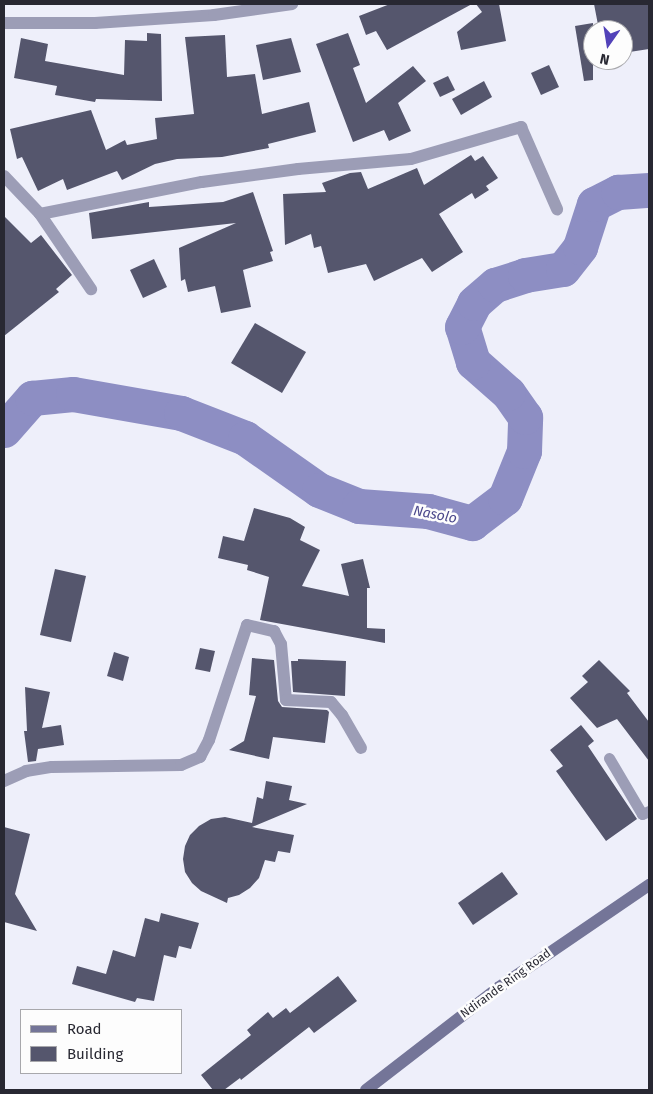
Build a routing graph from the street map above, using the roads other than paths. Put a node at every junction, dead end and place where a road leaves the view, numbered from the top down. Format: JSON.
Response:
{"nodes":[{"id":1,"x":292,"y":4,"type":"edge"},
{"id":2,"x":4,"y":23,"type":"edge"},
{"id":3,"x":4,"y":176,"type":"edge"},
{"id":4,"x":557,"y":209,"type":"dead end"},
{"id":5,"x":40,"y":214,"type":"junction"},
{"id":6,"x":91,"y":289,"type":"dead end"},
{"id":7,"x":361,"y":748,"type":"dead end"},
{"id":8,"x":609,"y":758,"type":"dead end"},
{"id":9,"x":4,"y":781,"type":"edge"},
{"id":10,"x":649,"y":811,"type":"edge"},
{"id":11,"x":649,"y":885,"type":"edge"},
{"id":12,"x":366,"y":1090,"type":"edge"}],
"edges":[{"from":1,"to":2,"type":"street"},
{"from":3,"to":5,"type":"street"},
{"from":4,"to":5,"type":"street"},
{"from":5,"to":6,"type":"street"},
{"from":7,"to":9,"type":"street"},
{"from":8,"to":10,"type":"lane"},
{"from":11,"to":12,"type":"street","name":"Ndirande Ring Road"}]}
